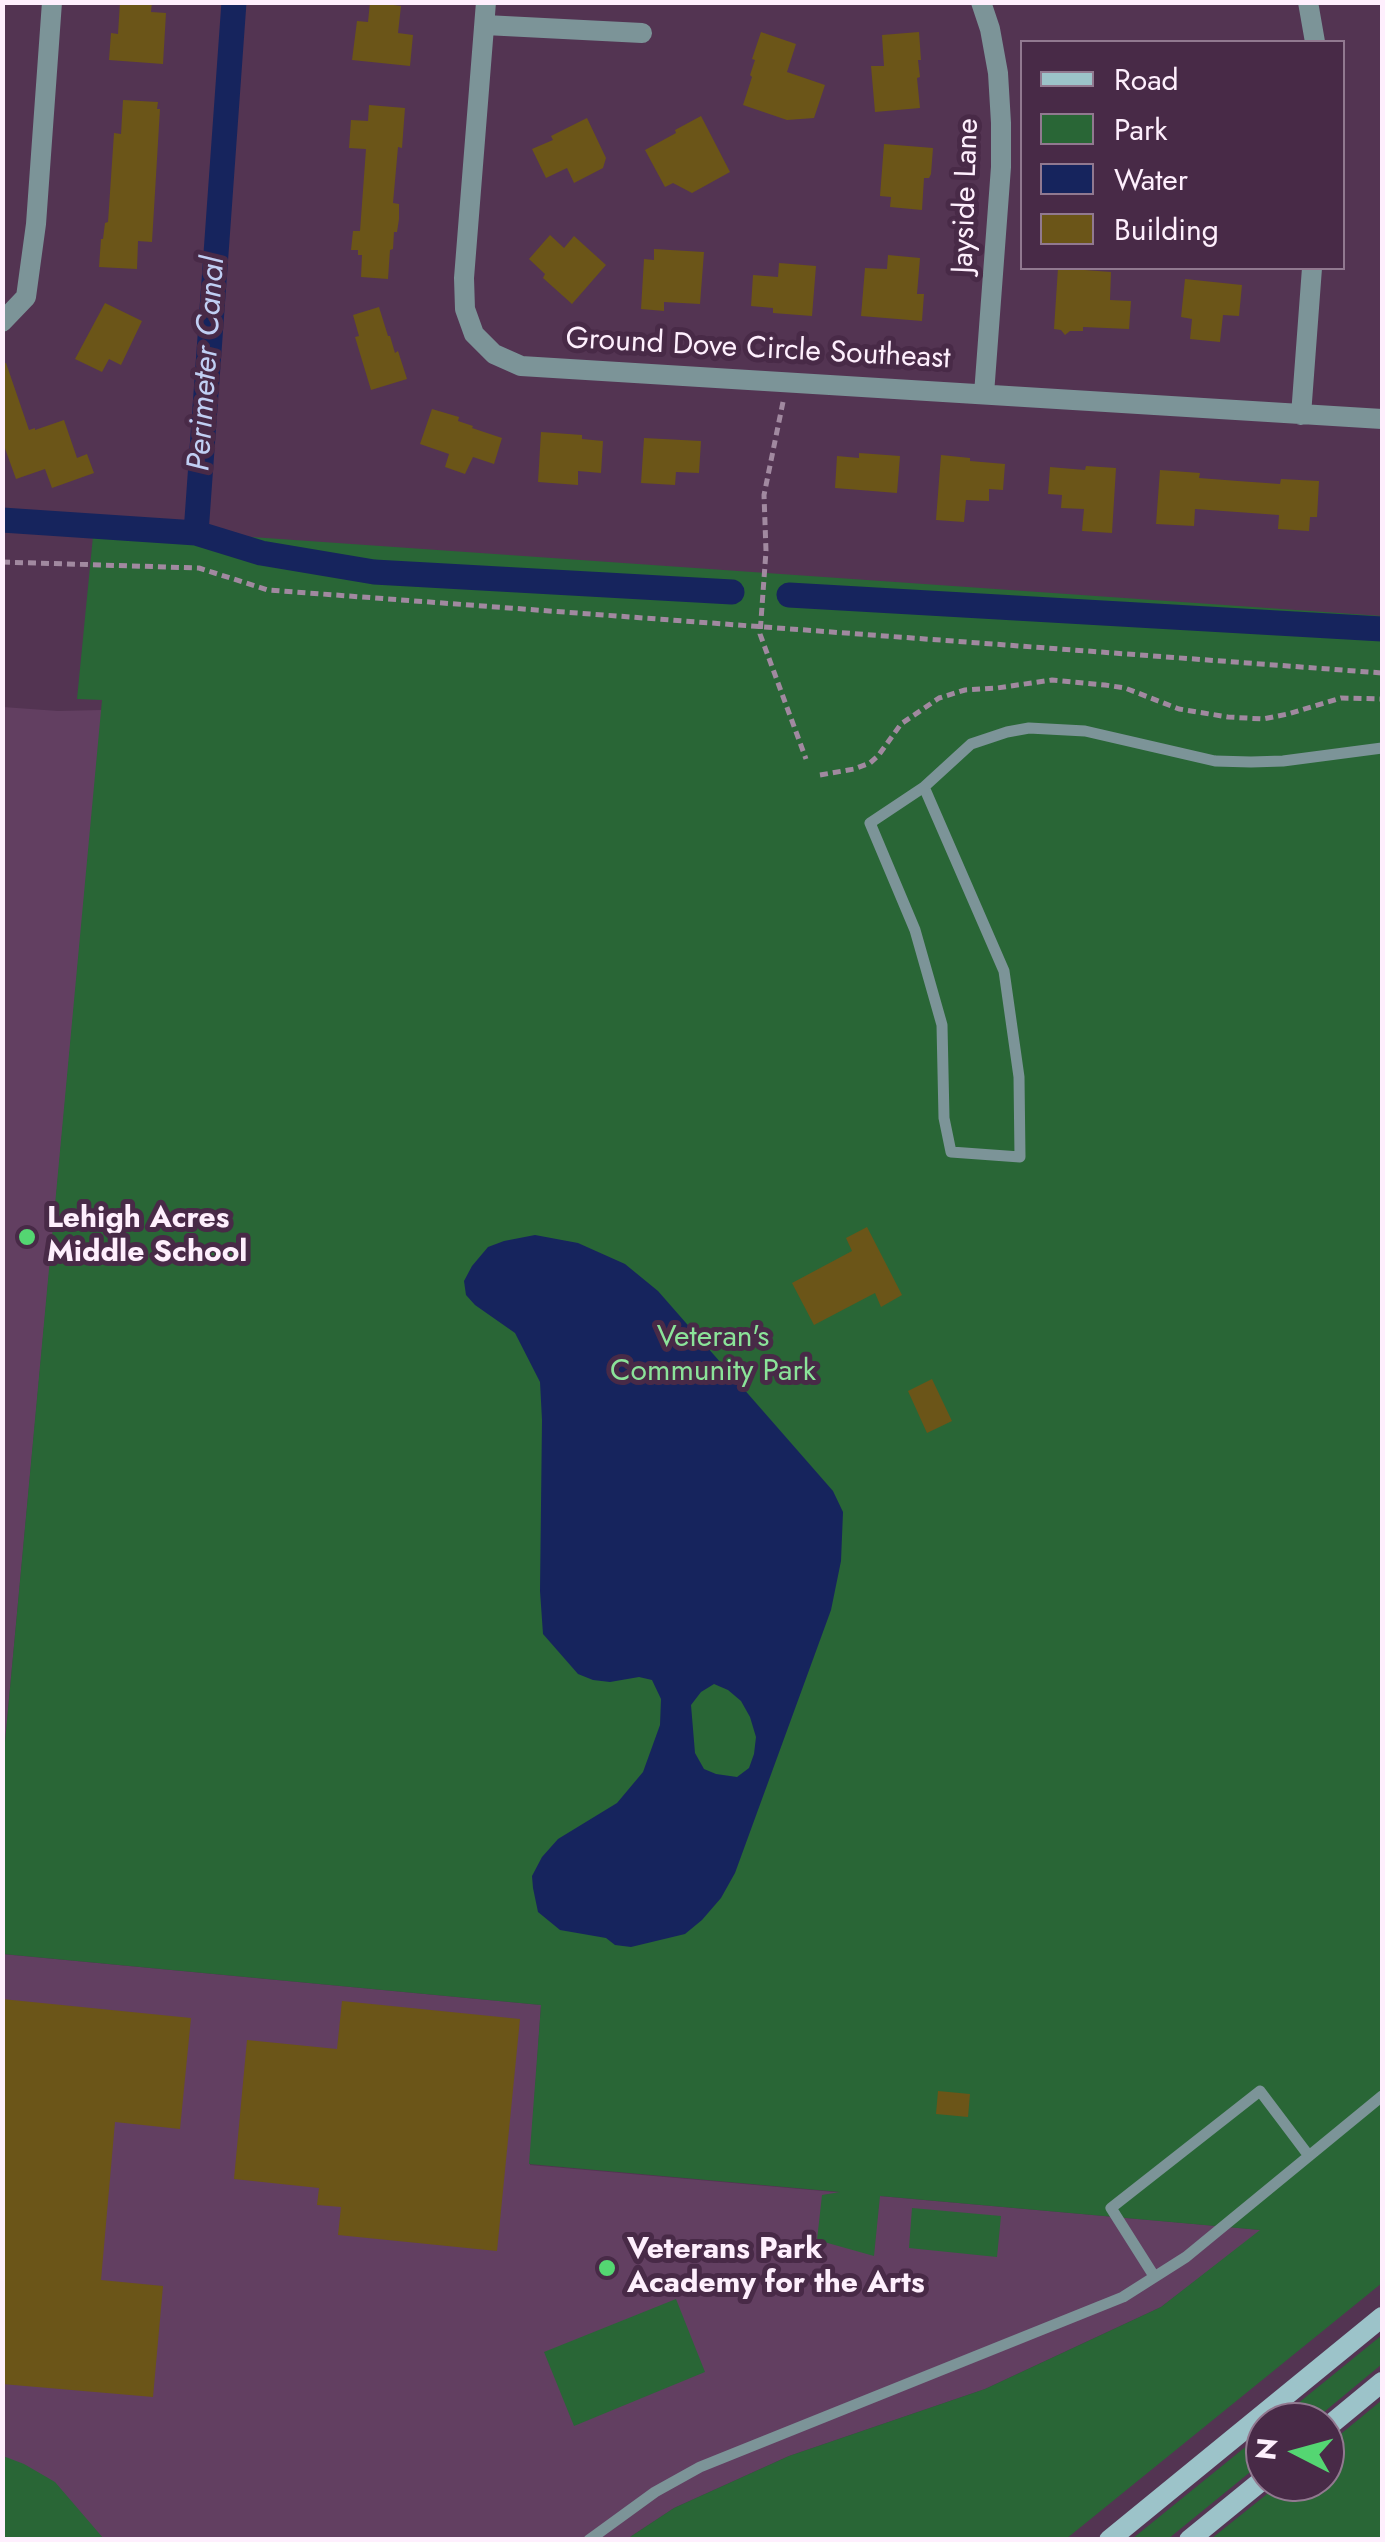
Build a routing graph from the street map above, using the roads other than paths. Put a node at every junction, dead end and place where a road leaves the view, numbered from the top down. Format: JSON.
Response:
{"nodes":[{"id":1,"x":52,"y":2,"type":"edge"},
{"id":2,"x":486,"y":2,"type":"edge"},
{"id":3,"x":982,"y":2,"type":"edge"},
{"id":4,"x":1308,"y":2,"type":"edge"},
{"id":5,"x":484,"y":25,"type":"junction"},
{"id":6,"x":642,"y":33,"type":"dead end"},
{"id":7,"x":1315,"y":40,"type":"edge"},
{"id":8,"x":1312,"y":270,"type":"edge"},
{"id":9,"x":3,"y":322,"type":"edge"},
{"id":10,"x":984,"y":394,"type":"junction"},
{"id":11,"x":1301,"y":415,"type":"junction"},
{"id":12,"x":1382,"y":419,"type":"edge"},
{"id":13,"x":1382,"y":748,"type":"edge"},
{"id":14,"x":924,"y":787,"type":"junction"},
{"id":15,"x":1382,"y":2096,"type":"edge"},
{"id":16,"x":1309,"y":2156,"type":"junction"},
{"id":17,"x":1154,"y":2276,"type":"junction"},
{"id":18,"x":1382,"y":2317,"type":"edge"},
{"id":19,"x":1382,"y":2382,"type":"edge"},
{"id":20,"x":1345,"y":2413,"type":"edge"},
{"id":21,"x":1245,"y":2494,"type":"edge"},
{"id":22,"x":589,"y":2540,"type":"edge"},
{"id":23,"x":1109,"y":2540,"type":"edge"},
{"id":24,"x":1189,"y":2540,"type":"edge"}],
"edges":[{"from":1,"to":9,"type":"street"},
{"from":2,"to":5,"type":"street","name":"Ground Dove Circle Southeast"},
{"from":3,"to":10,"type":"street","name":"Jayside Lane"},
{"from":4,"to":7,"type":"street"},
{"from":5,"to":6,"type":"street"},
{"from":5,"to":10,"type":"street","name":"Ground Dove Circle Southeast"},
{"from":8,"to":11,"type":"street"},
{"from":10,"to":11,"type":"street","name":"Ground Dove Circle Southeast"},
{"from":11,"to":12,"type":"street","name":"Ground Dove Circle Southeast"},
{"from":13,"to":14,"type":"lane"},
{"from":14,"to":14,"type":"lane"},
{"from":15,"to":16,"type":"lane"},
{"from":16,"to":17,"type":"lane"},
{"from":16,"to":17,"type":"lane"},
{"from":17,"to":22,"type":"lane"},
{"from":18,"to":23,"type":"main road"},
{"from":19,"to":20,"type":"main road"},
{"from":21,"to":24,"type":"main road"}]}
